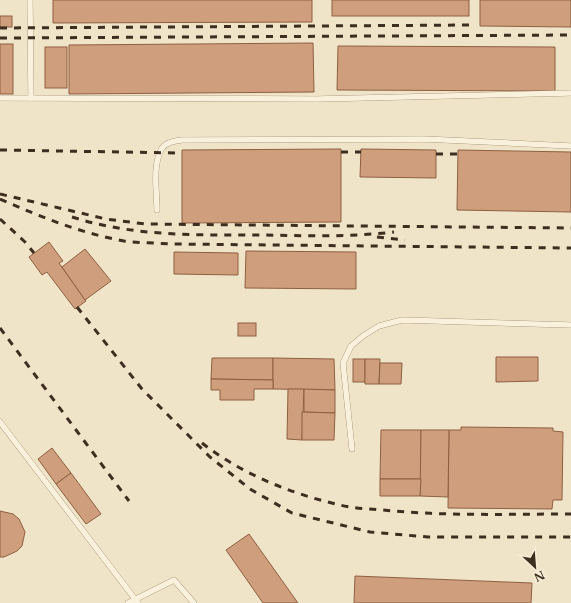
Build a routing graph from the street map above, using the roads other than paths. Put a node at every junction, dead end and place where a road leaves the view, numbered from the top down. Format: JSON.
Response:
{"nodes":[{"id":1,"x":30,"y":0,"type":"edge"},
{"id":2,"x":571,"y":94,"type":"edge"},
{"id":3,"x":0,"y":98,"type":"edge"},
{"id":4,"x":31,"y":98,"type":"junction"},
{"id":5,"x":571,"y":146,"type":"edge"},
{"id":6,"x":156,"y":210,"type":"dead end"},
{"id":7,"x":571,"y":325,"type":"edge"},
{"id":8,"x":0,"y":422,"type":"edge"},
{"id":9,"x":352,"y":449,"type":"dead end"},
{"id":10,"x":137,"y":601,"type":"edge"},
{"id":11,"x":128,"y":603,"type":"edge"},
{"id":12,"x":194,"y":603,"type":"edge"}],
"edges":[{"from":1,"to":4,"type":"lane"},
{"from":2,"to":4,"type":"lane"},
{"from":3,"to":4,"type":"lane"},
{"from":5,"to":6,"type":"lane"},
{"from":7,"to":9,"type":"lane"},
{"from":8,"to":10,"type":"lane"},
{"from":10,"to":11,"type":"lane"},
{"from":10,"to":12,"type":"lane"}]}
